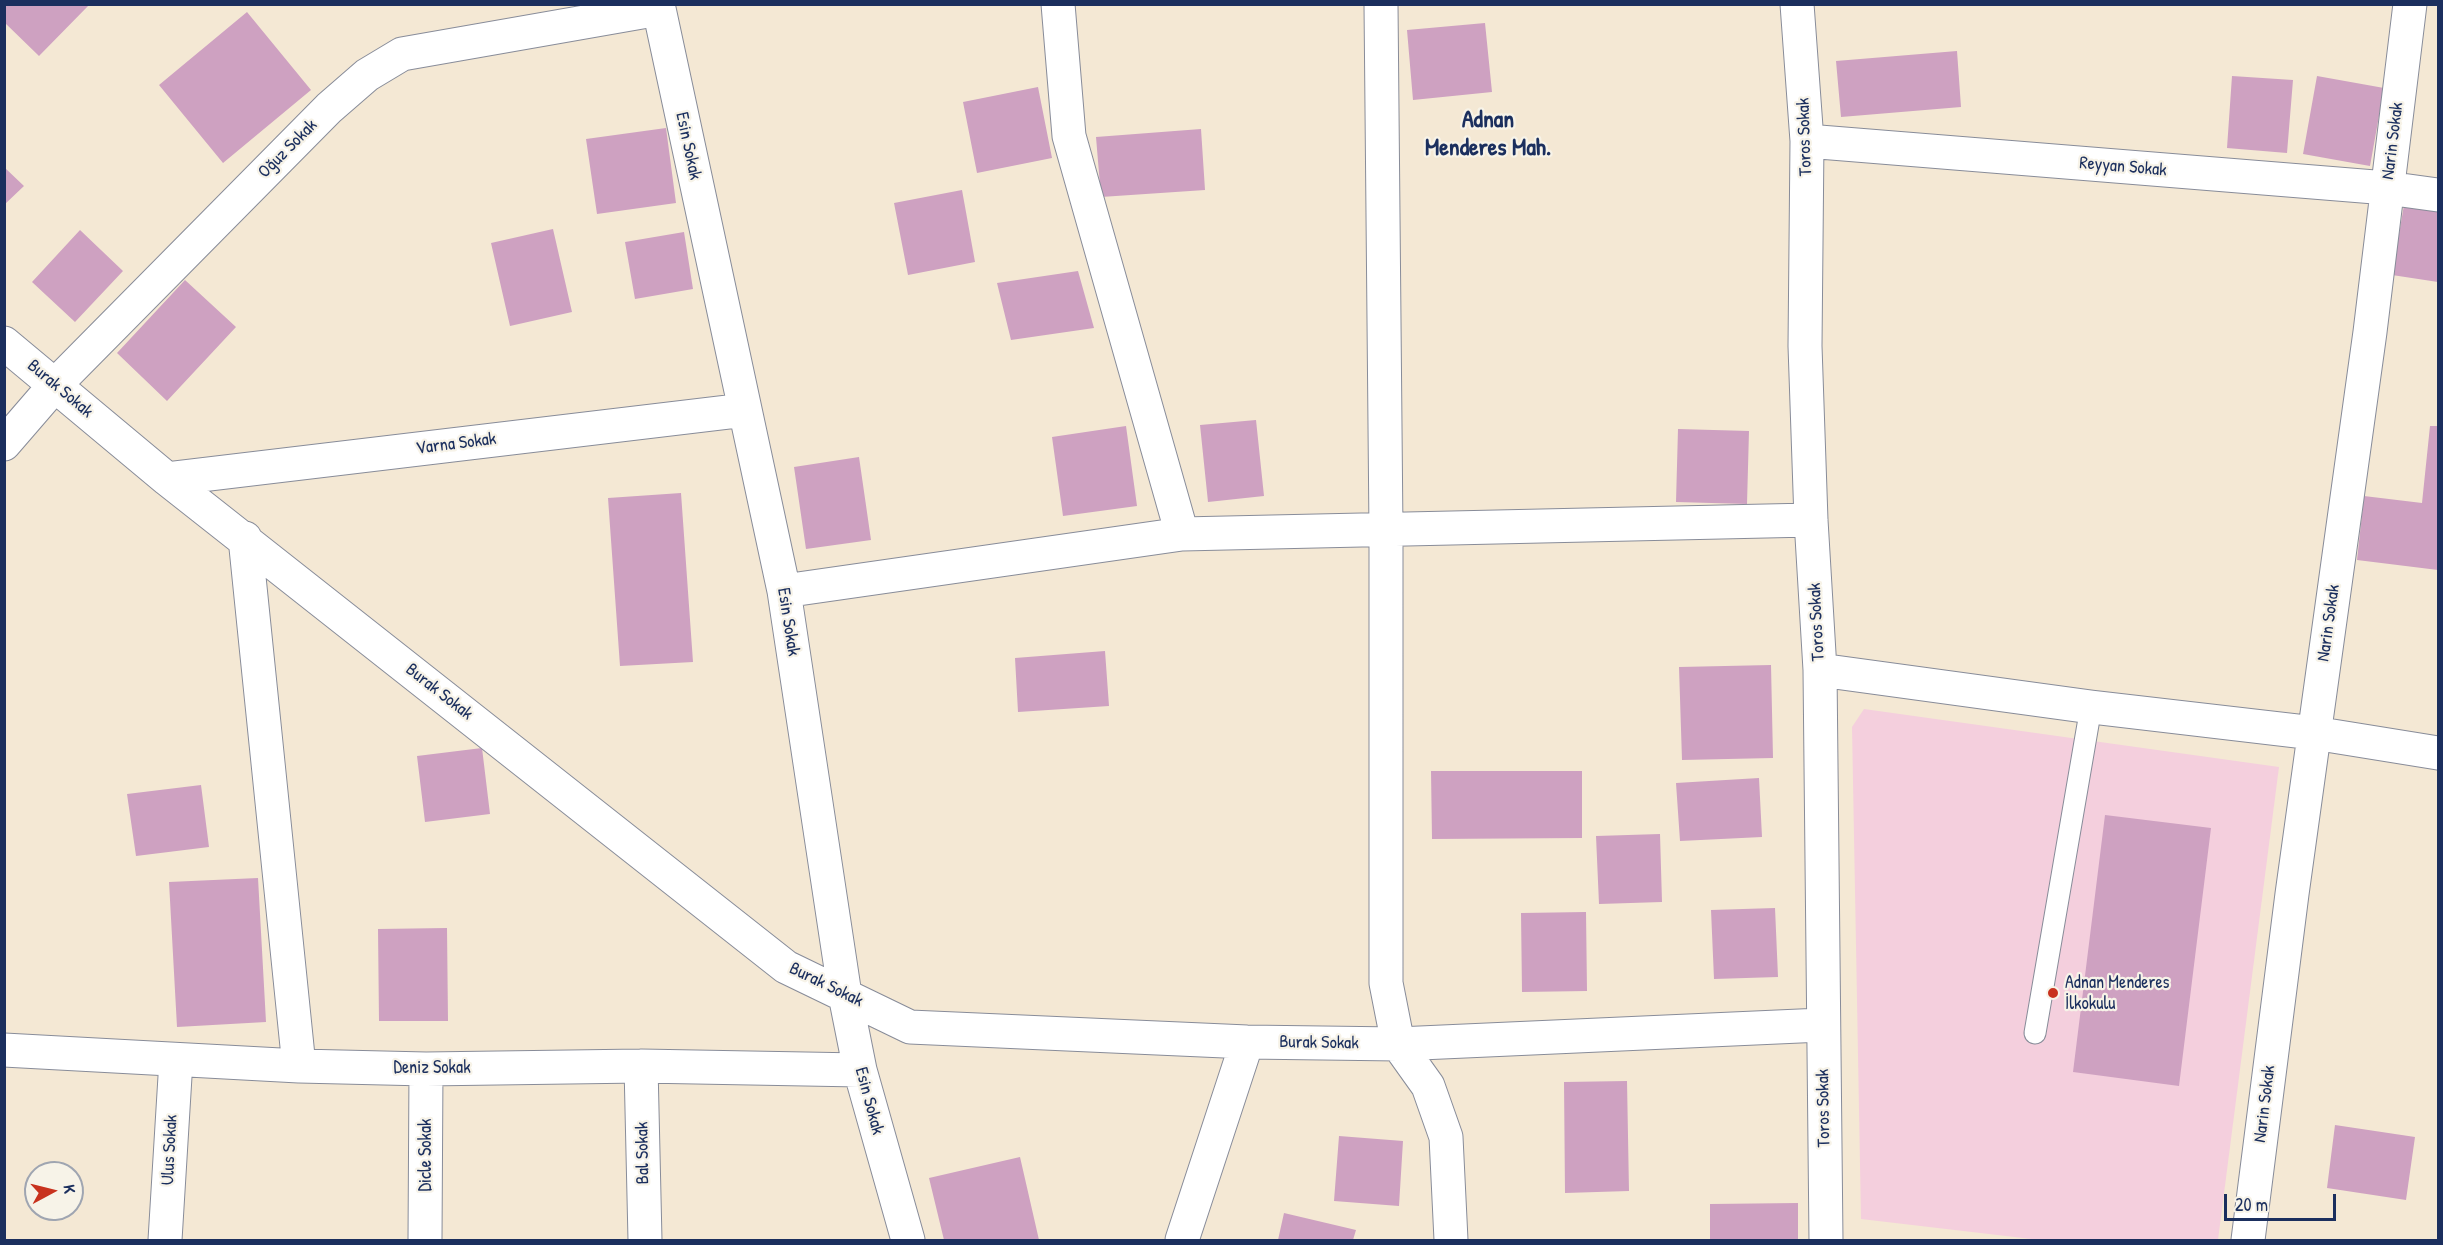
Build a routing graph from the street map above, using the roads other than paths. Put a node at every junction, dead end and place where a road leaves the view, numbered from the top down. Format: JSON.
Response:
{"nodes":[{"id":1,"x":1058,"y":4,"type":"edge"},
{"id":2,"x":1381,"y":4,"type":"edge"},
{"id":3,"x":1797,"y":4,"type":"edge"},
{"id":4,"x":2410,"y":4,"type":"edge"},
{"id":5,"x":658,"y":7,"type":"edge"},
{"id":6,"x":1807,"y":141,"type":"junction"},
{"id":7,"x":2387,"y":188,"type":"junction"},
{"id":8,"x":2439,"y":195,"type":"edge"},
{"id":9,"x":4,"y":343,"type":"edge"},
{"id":10,"x":55,"y":385,"type":"junction"},
{"id":11,"x":745,"y":410,"type":"junction"},
{"id":12,"x":4,"y":444,"type":"edge"},
{"id":13,"x":167,"y":479,"type":"junction"},
{"id":14,"x":1811,"y":520,"type":"junction"},
{"id":15,"x":1386,"y":531,"type":"junction"},
{"id":16,"x":1182,"y":534,"type":"junction"},
{"id":17,"x":245,"y":538,"type":"junction"},
{"id":18,"x":784,"y":591,"type":"junction"},
{"id":19,"x":1820,"y":670,"type":"junction"},
{"id":20,"x":2091,"y":707,"type":"junction"},
{"id":21,"x":2314,"y":733,"type":"junction"},
{"id":22,"x":2439,"y":753,"type":"edge"},
{"id":23,"x":845,"y":995,"type":"junction"},
{"id":24,"x":1822,"y":1024,"type":"junction"},
{"id":25,"x":2035,"y":1033,"type":"dead end"},
{"id":26,"x":1247,"y":1042,"type":"junction"},
{"id":27,"x":1398,"y":1044,"type":"junction"},
{"id":28,"x":4,"y":1050,"type":"edge"},
{"id":29,"x":176,"y":1060,"type":"junction"},
{"id":30,"x":299,"y":1066,"type":"junction"},
{"id":31,"x":641,"y":1066,"type":"junction"},
{"id":32,"x":426,"y":1069,"type":"junction"},
{"id":33,"x":860,"y":1070,"type":"junction"},
{"id":34,"x":165,"y":1240,"type":"edge"},
{"id":35,"x":425,"y":1240,"type":"edge"},
{"id":36,"x":645,"y":1240,"type":"edge"},
{"id":37,"x":908,"y":1240,"type":"edge"},
{"id":38,"x":1182,"y":1240,"type":"edge"},
{"id":39,"x":1451,"y":1240,"type":"edge"},
{"id":40,"x":1826,"y":1240,"type":"edge"},
{"id":41,"x":2248,"y":1240,"type":"edge"}],
"edges":[{"from":1,"to":16,"type":"street"},
{"from":2,"to":15,"type":"street"},
{"from":3,"to":6,"type":"street","name":"Toros Sokak"},
{"from":4,"to":7,"type":"street","name":"Narin Sokak"},
{"from":5,"to":10,"type":"street","name":"Oğuz Sokak"},
{"from":5,"to":11,"type":"street","name":"Esin Sokak"},
{"from":6,"to":7,"type":"street","name":"Reyyan Sokak"},
{"from":6,"to":14,"type":"street","name":"Toros Sokak"},
{"from":7,"to":8,"type":"street","name":"Reyyan Sokak"},
{"from":7,"to":21,"type":"street","name":"Narin Sokak"},
{"from":9,"to":10,"type":"street","name":"Burak Sokak"},
{"from":10,"to":12,"type":"street","name":"Oğuz Sokak"},
{"from":10,"to":13,"type":"street","name":"Burak Sokak"},
{"from":11,"to":13,"type":"street","name":"Varna Sokak"},
{"from":11,"to":18,"type":"street","name":"Esin Sokak"},
{"from":13,"to":17,"type":"street","name":"Burak Sokak"},
{"from":14,"to":15,"type":"street"},
{"from":14,"to":19,"type":"street","name":"Toros Sokak"},
{"from":15,"to":16,"type":"street"},
{"from":15,"to":27,"type":"street"},
{"from":16,"to":18,"type":"street"},
{"from":17,"to":23,"type":"street","name":"Burak Sokak"},
{"from":17,"to":30,"type":"street"},
{"from":18,"to":23,"type":"street","name":"Esin Sokak"},
{"from":19,"to":20,"type":"street"},
{"from":19,"to":24,"type":"street","name":"Toros Sokak"},
{"from":20,"to":21,"type":"street"},
{"from":20,"to":25,"type":"lane"},
{"from":21,"to":22,"type":"street"},
{"from":21,"to":41,"type":"street","name":"Narin Sokak"},
{"from":23,"to":26,"type":"street","name":"Burak Sokak"},
{"from":23,"to":33,"type":"street","name":"Esin Sokak"},
{"from":24,"to":27,"type":"street","name":"Burak Sokak"},
{"from":24,"to":40,"type":"street","name":"Toros Sokak"},
{"from":26,"to":27,"type":"street","name":"Burak Sokak"},
{"from":26,"to":38,"type":"street"},
{"from":27,"to":39,"type":"street"},
{"from":28,"to":29,"type":"street","name":"Deniz Sokak"},
{"from":29,"to":30,"type":"street","name":"Deniz Sokak"},
{"from":29,"to":34,"type":"street","name":"Ulus Sokak"},
{"from":30,"to":32,"type":"street","name":"Deniz Sokak"},
{"from":31,"to":32,"type":"street","name":"Deniz Sokak"},
{"from":31,"to":33,"type":"street","name":"Deniz Sokak"},
{"from":31,"to":36,"type":"street","name":"Bal Sokak"},
{"from":32,"to":35,"type":"street","name":"Dicle Sokak"},
{"from":33,"to":37,"type":"street","name":"Esin Sokak"}]}
